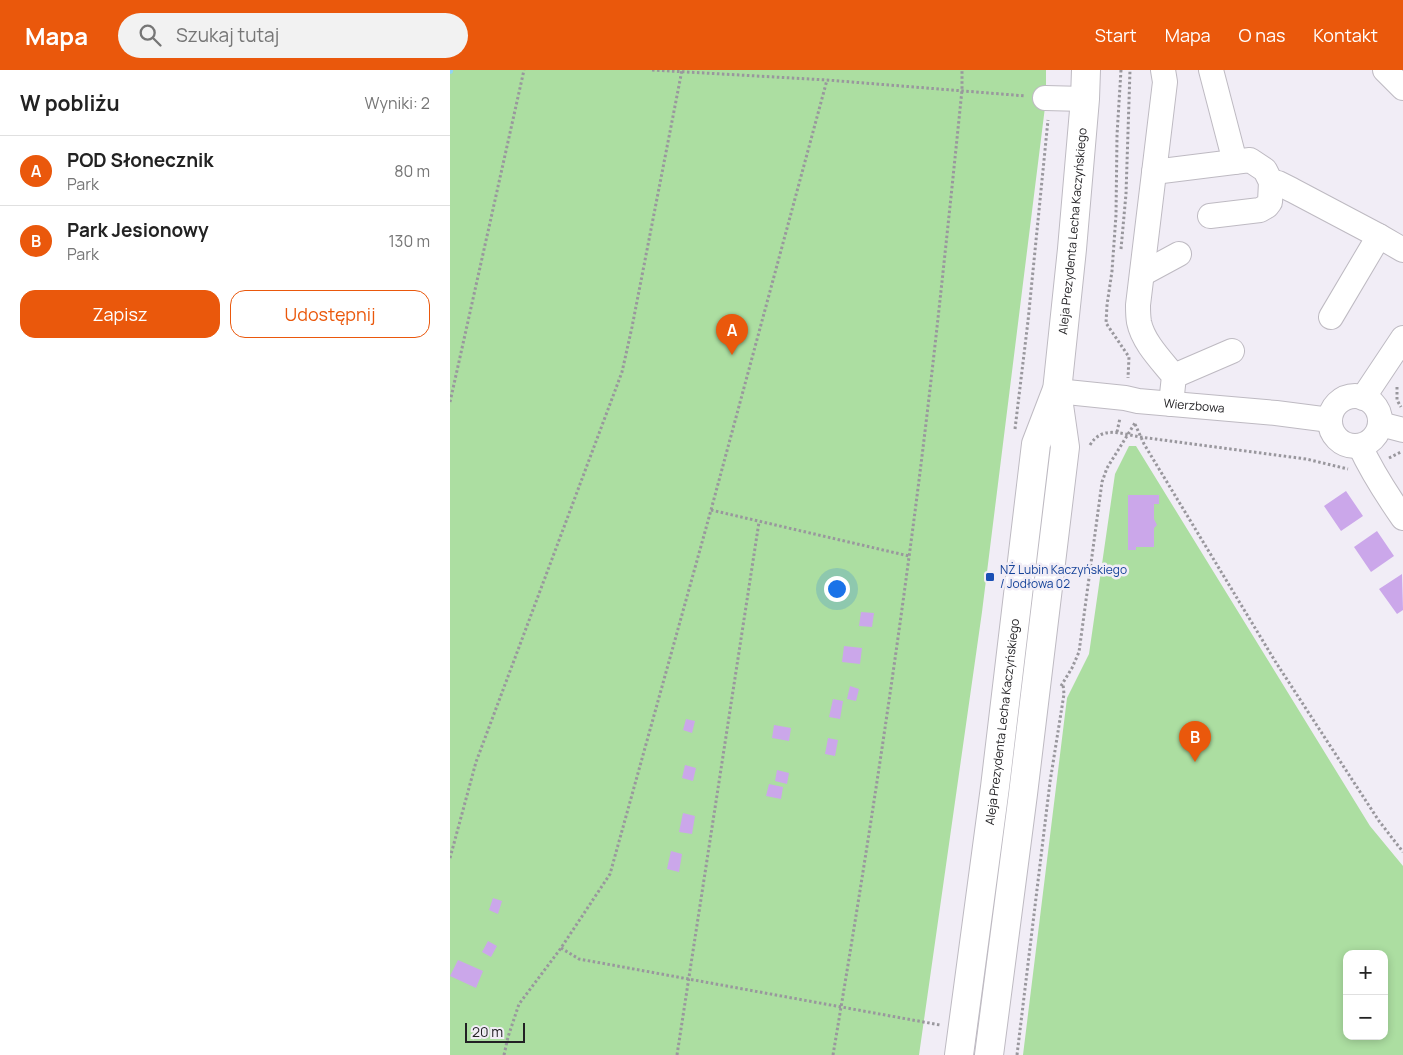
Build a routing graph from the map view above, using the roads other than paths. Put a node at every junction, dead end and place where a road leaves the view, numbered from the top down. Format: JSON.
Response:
{"nodes":[{"id":1,"x":1086,"y":70,"type":"edge"},
{"id":2,"x":1164,"y":70,"type":"edge"},
{"id":3,"x":1211,"y":70,"type":"edge"},
{"id":4,"x":1036,"y":97,"type":"road end"},
{"id":5,"x":1085,"y":99,"type":"junction"},
{"id":6,"x":1235,"y":162,"type":"junction"},
{"id":7,"x":1154,"y":172,"type":"junction"},
{"id":8,"x":1271,"y":182,"type":"junction"},
{"id":9,"x":1210,"y":216,"type":"dead end"},
{"id":10,"x":1379,"y":236,"type":"junction"},
{"id":11,"x":1403,"y":250,"type":"edge"},
{"id":12,"x":1180,"y":254,"type":"dead end"},
{"id":13,"x":1142,"y":274,"type":"junction"},
{"id":14,"x":1331,"y":317,"type":"dead end"},
{"id":15,"x":1403,"y":338,"type":"edge"},
{"id":16,"x":1232,"y":351,"type":"dead end"},
{"id":17,"x":1174,"y":376,"type":"junction"},
{"id":18,"x":1057,"y":391,"type":"junction"},
{"id":19,"x":1363,"y":398,"type":"junction"},
{"id":20,"x":1172,"y":404,"type":"junction"},
{"id":21,"x":1330,"y":420,"type":"junction"},
{"id":22,"x":1380,"y":424,"type":"junction"},
{"id":23,"x":1403,"y":430,"type":"edge"},
{"id":24,"x":1360,"y":446,"type":"junction"},
{"id":25,"x":1403,"y":518,"type":"edge"},
{"id":26,"x":961,"y":1042,"type":"edge"},
{"id":27,"x":989,"y":1055,"type":"edge"}],
"edges":[{"from":1,"to":5,"type":"main road","name":"Aleja Prezydenta Lecha Kaczyńskiego"},
{"from":2,"to":7,"type":"street"},
{"from":3,"to":6,"type":"street"},
{"from":4,"to":5,"type":"street"},
{"from":5,"to":18,"type":"main road","name":"Aleja Prezydenta Lecha Kaczyńskiego"},
{"from":6,"to":7,"type":"street"},
{"from":6,"to":8,"type":"street"},
{"from":7,"to":13,"type":"street"},
{"from":8,"to":9,"type":"street"},
{"from":8,"to":10,"type":"street"},
{"from":10,"to":11,"type":"street"},
{"from":10,"to":14,"type":"street"},
{"from":12,"to":13,"type":"street"},
{"from":13,"to":17,"type":"street"},
{"from":15,"to":19,"type":"street"},
{"from":16,"to":17,"type":"street"},
{"from":17,"to":20,"type":"street"},
{"from":18,"to":20,"type":"street","name":"Wierzbowa"},
{"from":18,"to":26,"type":"main road","name":"Aleja Prezydenta Lecha Kaczyńskiego"},
{"from":18,"to":27,"type":"main road","name":"Aleja Prezydenta Lecha Kaczyńskiego"},
{"from":19,"to":21,"type":"street"},
{"from":19,"to":22,"type":"street"},
{"from":20,"to":21,"type":"street","name":"Wierzbowa"},
{"from":21,"to":24,"type":"street"},
{"from":22,"to":23,"type":"street"},
{"from":22,"to":24,"type":"street"},
{"from":24,"to":25,"type":"street"}]}
